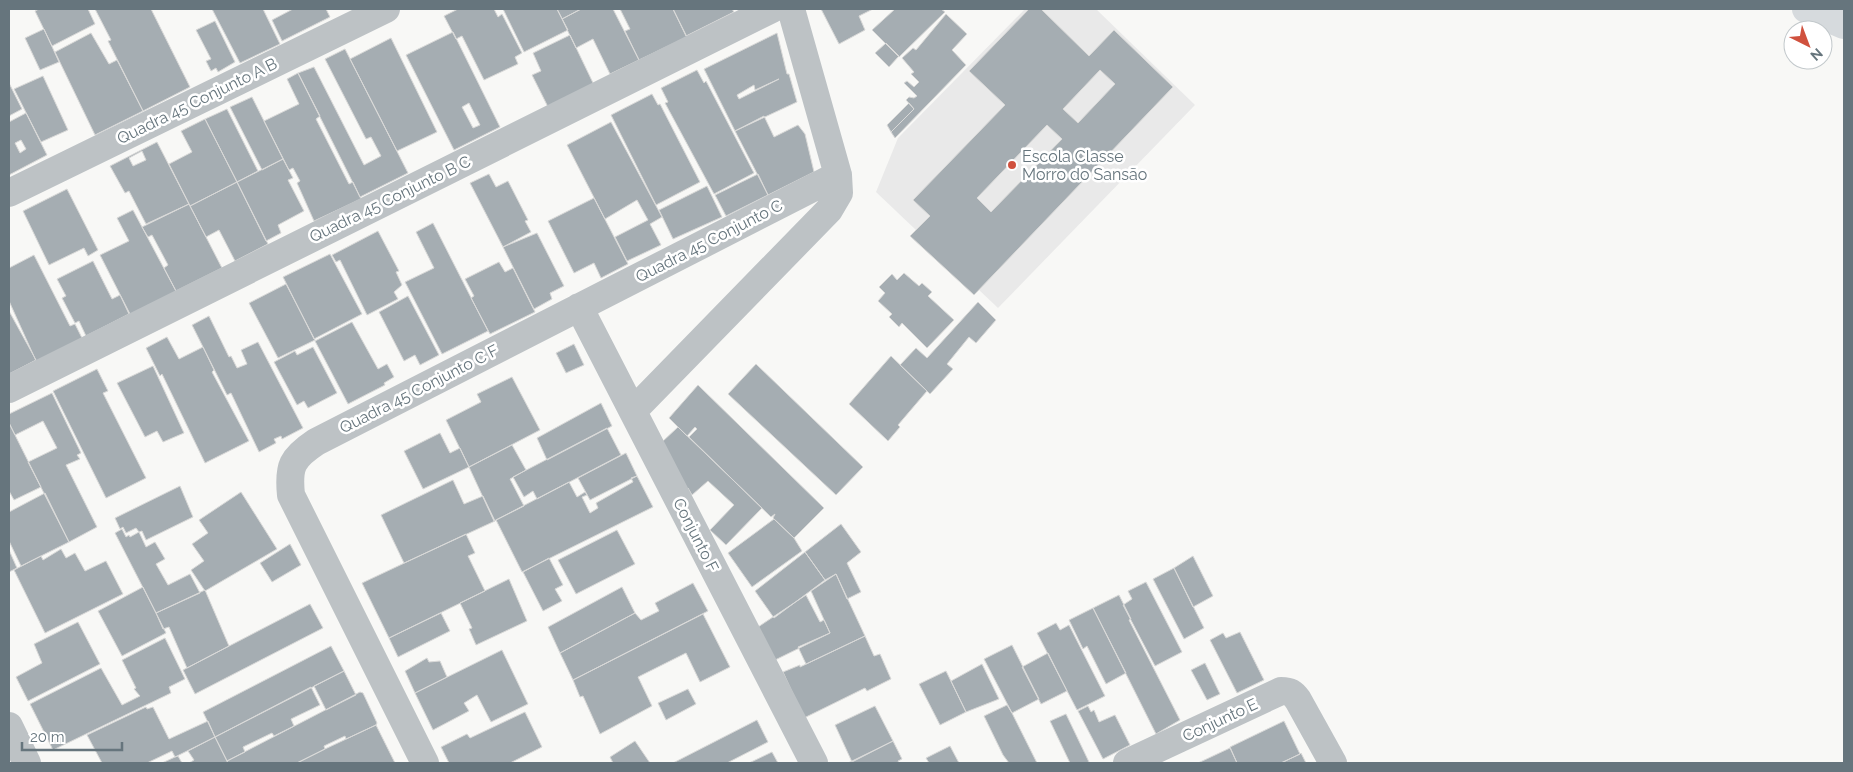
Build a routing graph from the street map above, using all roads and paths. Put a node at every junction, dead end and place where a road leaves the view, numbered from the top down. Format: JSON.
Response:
{"nodes":[{"id":1,"x":386,"y":9,"type":"edge"},
{"id":2,"x":772,"y":9,"type":"edge"},
{"id":3,"x":791,"y":9,"type":"edge"},
{"id":4,"x":1806,"y":9,"type":"edge"},
{"id":5,"x":1844,"y":25,"type":"edge"},
{"id":6,"x":838,"y":175,"type":"junction"},
{"id":7,"x":9,"y":193,"type":"edge"},
{"id":8,"x":579,"y":307,"type":"junction"},
{"id":9,"x":9,"y":389,"type":"edge"},
{"id":10,"x":633,"y":411,"type":"junction"},
{"id":11,"x":9,"y":726,"type":"edge"},
{"id":12,"x":27,"y":763,"type":"edge"},
{"id":13,"x":425,"y":763,"type":"edge"},
{"id":14,"x":814,"y":763,"type":"edge"},
{"id":15,"x":1127,"y":763,"type":"edge"},
{"id":16,"x":1332,"y":763,"type":"edge"}],
"edges":[{"from":1,"to":7,"type":"street","name":"Quadra 45 Conjunto A B"},
{"from":2,"to":9,"type":"street","name":"Quadra 45 Conjunto B C"},
{"from":3,"to":6,"type":"street"},
{"from":4,"to":5,"type":"street"},
{"from":6,"to":8,"type":"street","name":"Quadra 45 Conjunto C"},
{"from":6,"to":10,"type":"street"},
{"from":8,"to":10,"type":"street","name":"Conjunto F"},
{"from":8,"to":13,"type":"street","name":"Quadra 45 Conjunto C F"},
{"from":10,"to":14,"type":"street","name":"Conjunto F"},
{"from":11,"to":12,"type":"street"},
{"from":15,"to":16,"type":"street","name":"Conjunto E"}]}
